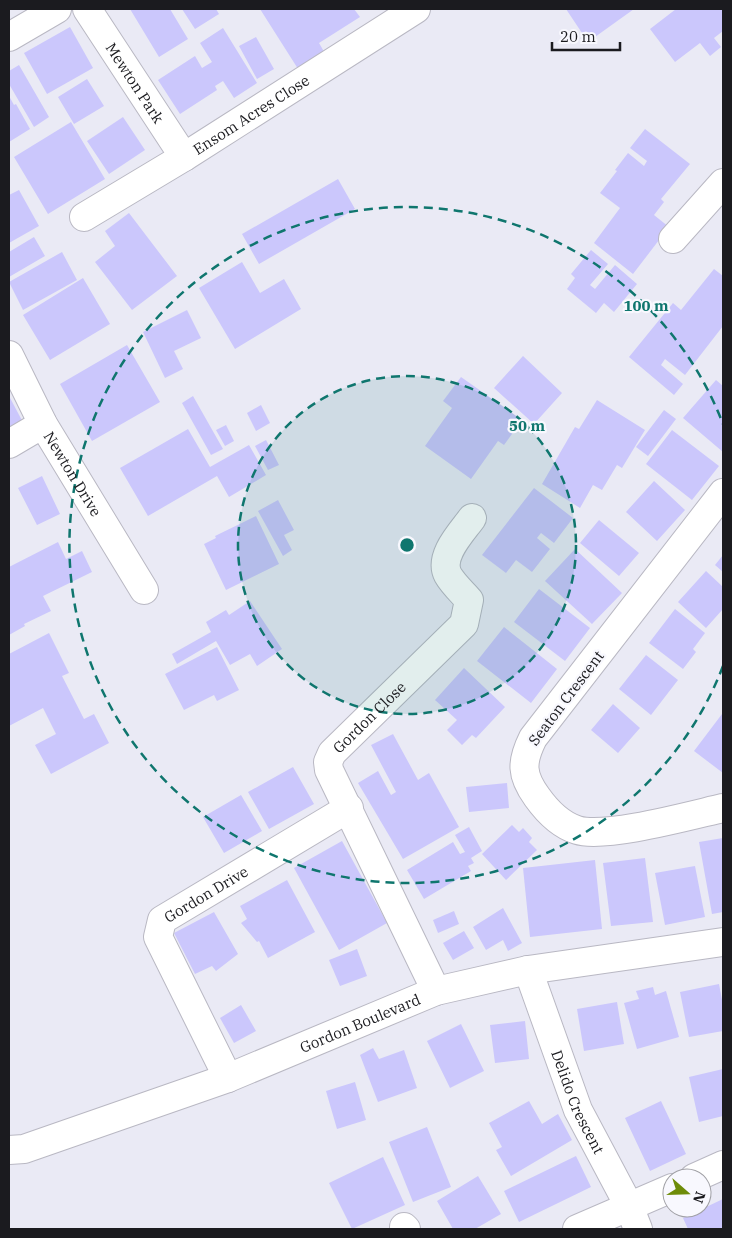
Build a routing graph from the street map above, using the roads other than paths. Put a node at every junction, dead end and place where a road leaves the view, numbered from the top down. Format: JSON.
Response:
{"nodes":[{"id":1,"x":57,"y":9,"type":"edge"},
{"id":2,"x":87,"y":9,"type":"edge"},
{"id":3,"x":416,"y":9,"type":"edge"},
{"id":4,"x":9,"y":37,"type":"edge"},
{"id":5,"x":184,"y":157,"type":"junction"},
{"id":6,"x":723,"y":182,"type":"edge"},
{"id":7,"x":84,"y":217,"type":"dead end"},
{"id":8,"x":673,"y":239,"type":"dead end"},
{"id":9,"x":9,"y":355,"type":"edge"},
{"id":10,"x":43,"y":424,"type":"junction"},
{"id":11,"x":9,"y":444,"type":"edge"},
{"id":12,"x":723,"y":493,"type":"edge"},
{"id":13,"x":472,"y":518,"type":"dead end"},
{"id":14,"x":144,"y":590,"type":"dead end"},
{"id":15,"x":348,"y":808,"type":"junction"},
{"id":16,"x":723,"y":808,"type":"edge"},
{"id":17,"x":723,"y":942,"type":"edge"},
{"id":18,"x":528,"y":970,"type":"junction"},
{"id":19,"x":436,"y":991,"type":"junction"},
{"id":20,"x":228,"y":1078,"type":"junction"},
{"id":21,"x":9,"y":1150,"type":"edge"},
{"id":22,"x":662,"y":1196,"type":"edge"},
{"id":23,"x":633,"y":1218,"type":"edge"},
{"id":24,"x":577,"y":1229,"type":"edge"}],
"edges":[{"from":1,"to":4,"type":"street"},
{"from":2,"to":5,"type":"street","name":"Mewton Park"},
{"from":3,"to":5,"type":"street","name":"Ensom Acres Close"},
{"from":5,"to":7,"type":"street","name":"Ensom Acres Close"},
{"from":6,"to":8,"type":"street"},
{"from":9,"to":10,"type":"street","name":"Newton Drive"},
{"from":10,"to":11,"type":"street"},
{"from":10,"to":14,"type":"street","name":"Newton Drive"},
{"from":12,"to":16,"type":"street","name":"Seaton Crescent"},
{"from":13,"to":15,"type":"street","name":"Gordon Close"},
{"from":15,"to":19,"type":"street","name":"Gordon Close"},
{"from":15,"to":20,"type":"street","name":"Gordon Drive"},
{"from":17,"to":18,"type":"street","name":"Gordon Boulevard"},
{"from":18,"to":19,"type":"street","name":"Gordon Boulevard"},
{"from":18,"to":23,"type":"street","name":"Delido Crescent"},
{"from":19,"to":20,"type":"street","name":"Gordon Boulevard"},
{"from":20,"to":21,"type":"street","name":"Gordon Boulevard"},
{"from":22,"to":23,"type":"street"},
{"from":23,"to":24,"type":"street"}]}
